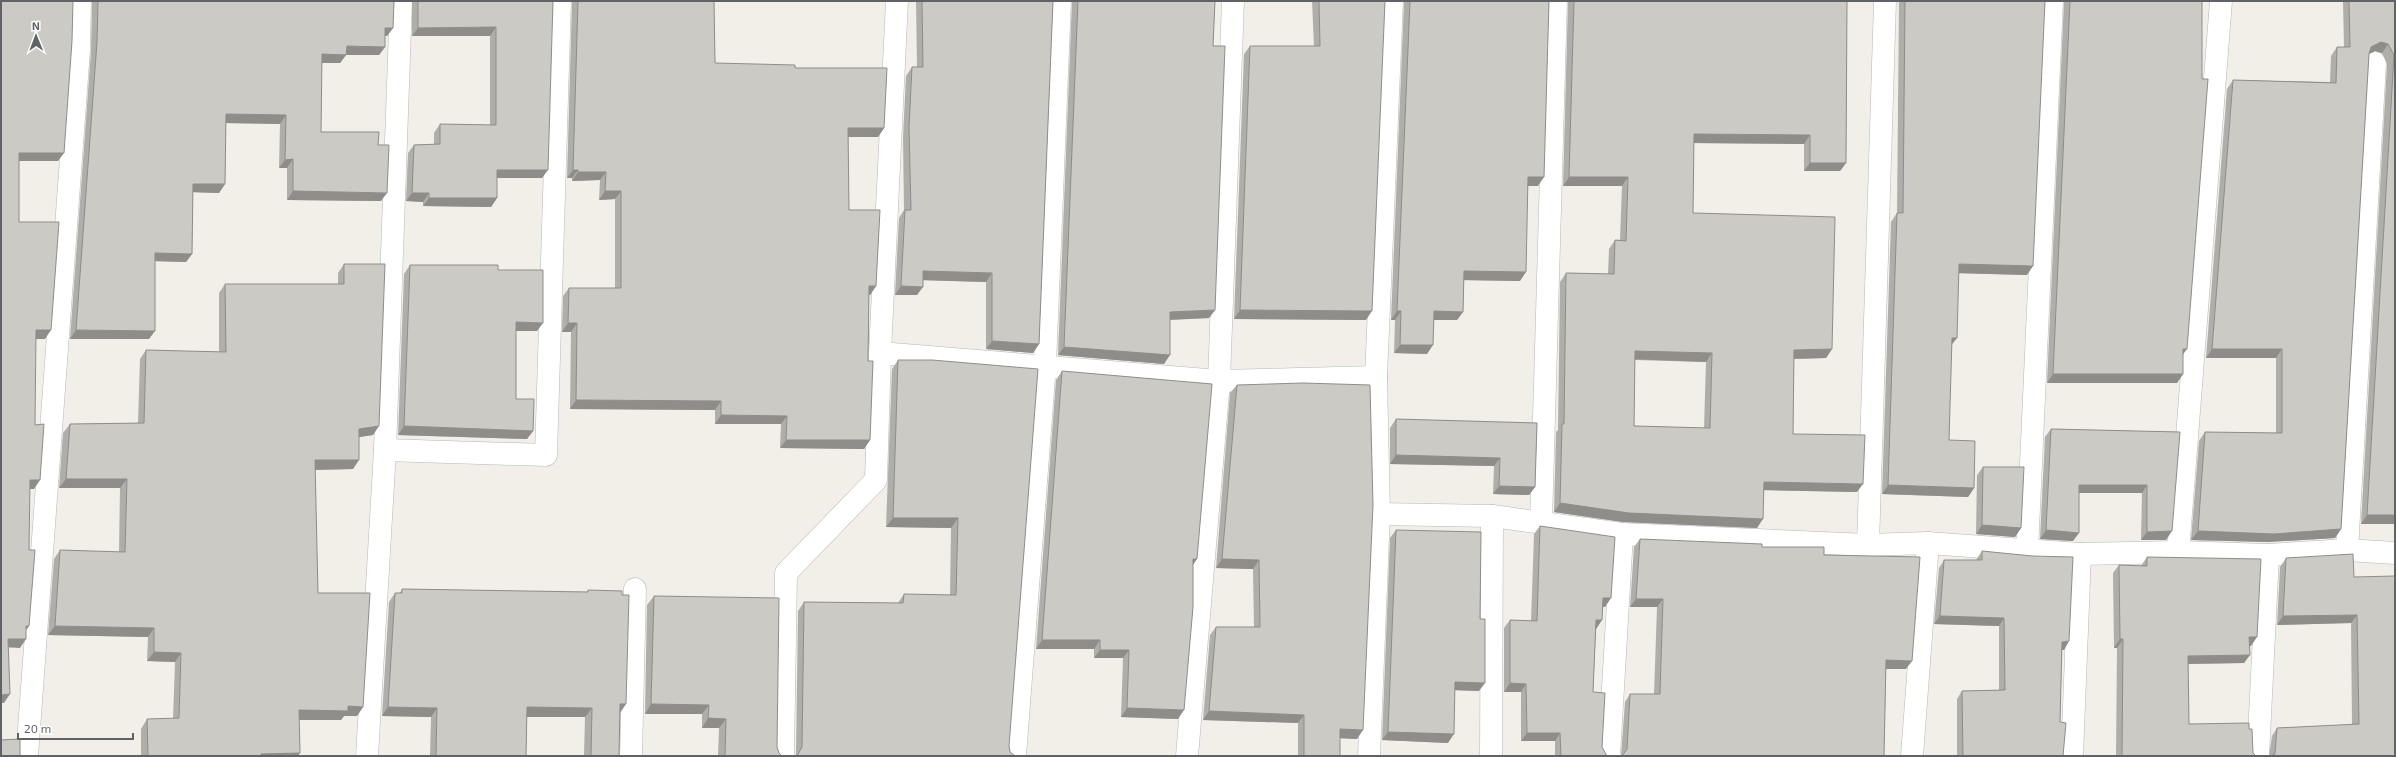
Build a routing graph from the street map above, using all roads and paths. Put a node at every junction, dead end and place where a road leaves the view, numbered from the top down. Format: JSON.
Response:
{"nodes":[{"id":1,"x":80,"y":1,"type":"edge"},
{"id":2,"x":401,"y":1,"type":"edge"},
{"id":3,"x":560,"y":1,"type":"edge"},
{"id":4,"x":897,"y":1,"type":"edge"},
{"id":5,"x":1060,"y":1,"type":"edge"},
{"id":6,"x":1233,"y":1,"type":"edge"},
{"id":7,"x":1392,"y":1,"type":"edge"},
{"id":8,"x":1556,"y":1,"type":"edge"},
{"id":9,"x":1885,"y":1,"type":"edge"},
{"id":10,"x":2052,"y":1,"type":"edge"},
{"id":11,"x":2221,"y":1,"type":"edge"},
{"id":12,"x":2375,"y":63,"type":"edge"},
{"id":13,"x":880,"y":353,"type":"junction"},
{"id":14,"x":1045,"y":365,"type":"junction"},
{"id":15,"x":1376,"y":377,"type":"junction"},
{"id":16,"x":1219,"y":381,"type":"junction"},
{"id":17,"x":385,"y":450,"type":"junction"},
{"id":18,"x":1378,"y":514,"type":"junction"},
{"id":19,"x":1492,"y":516,"type":"junction"},
{"id":20,"x":1541,"y":522,"type":"junction"},
{"id":21,"x":1622,"y":534,"type":"junction"},
{"id":22,"x":1928,"y":543,"type":"junction"},
{"id":23,"x":1868,"y":545,"type":"junction"},
{"id":24,"x":2347,"y":550,"type":"junction"},
{"id":25,"x":2028,"y":552,"type":"junction"},
{"id":26,"x":2178,"y":552,"type":"junction"},
{"id":27,"x":2395,"y":553,"type":"edge"},
{"id":28,"x":2080,"y":554,"type":"junction"},
{"id":29,"x":2268,"y":555,"type":"junction"},
{"id":30,"x":635,"y":588,"type":"dead end"},
{"id":31,"x":27,"y":756,"type":"edge"},
{"id":32,"x":367,"y":756,"type":"edge"},
{"id":33,"x":631,"y":756,"type":"edge"},
{"id":34,"x":783,"y":756,"type":"edge"},
{"id":35,"x":1015,"y":756,"type":"edge"},
{"id":36,"x":1187,"y":756,"type":"edge"},
{"id":37,"x":1369,"y":756,"type":"edge"},
{"id":38,"x":1491,"y":756,"type":"edge"},
{"id":39,"x":1608,"y":756,"type":"edge"},
{"id":40,"x":1912,"y":756,"type":"edge"},
{"id":41,"x":2072,"y":756,"type":"edge"},
{"id":42,"x":2258,"y":756,"type":"edge"}],
"edges":[{"from":1,"to":31,"type":"street"},
{"from":2,"to":17,"type":"street"},
{"from":3,"to":17,"type":"street"},
{"from":4,"to":13,"type":"street"},
{"from":5,"to":14,"type":"street"},
{"from":6,"to":16,"type":"street"},
{"from":7,"to":15,"type":"street"},
{"from":8,"to":20,"type":"street"},
{"from":9,"to":23,"type":"street"},
{"from":10,"to":25,"type":"street"},
{"from":11,"to":26,"type":"street"},
{"from":12,"to":24,"type":"street"},
{"from":13,"to":14,"type":"street"},
{"from":13,"to":34,"type":"street"},
{"from":14,"to":16,"type":"street"},
{"from":14,"to":35,"type":"street"},
{"from":15,"to":16,"type":"street"},
{"from":15,"to":18,"type":"street"},
{"from":16,"to":36,"type":"street"},
{"from":17,"to":32,"type":"street"},
{"from":18,"to":19,"type":"street"},
{"from":18,"to":37,"type":"street"},
{"from":19,"to":20,"type":"street"},
{"from":19,"to":38,"type":"street"},
{"from":20,"to":21,"type":"street"},
{"from":21,"to":23,"type":"street"},
{"from":21,"to":39,"type":"street"},
{"from":22,"to":23,"type":"street"},
{"from":22,"to":25,"type":"street"},
{"from":22,"to":40,"type":"street"},
{"from":24,"to":27,"type":"street"},
{"from":24,"to":29,"type":"street"},
{"from":25,"to":28,"type":"street"},
{"from":26,"to":28,"type":"street"},
{"from":26,"to":29,"type":"street"},
{"from":28,"to":41,"type":"street"},
{"from":29,"to":42,"type":"street"},
{"from":30,"to":33,"type":"street"}]}
